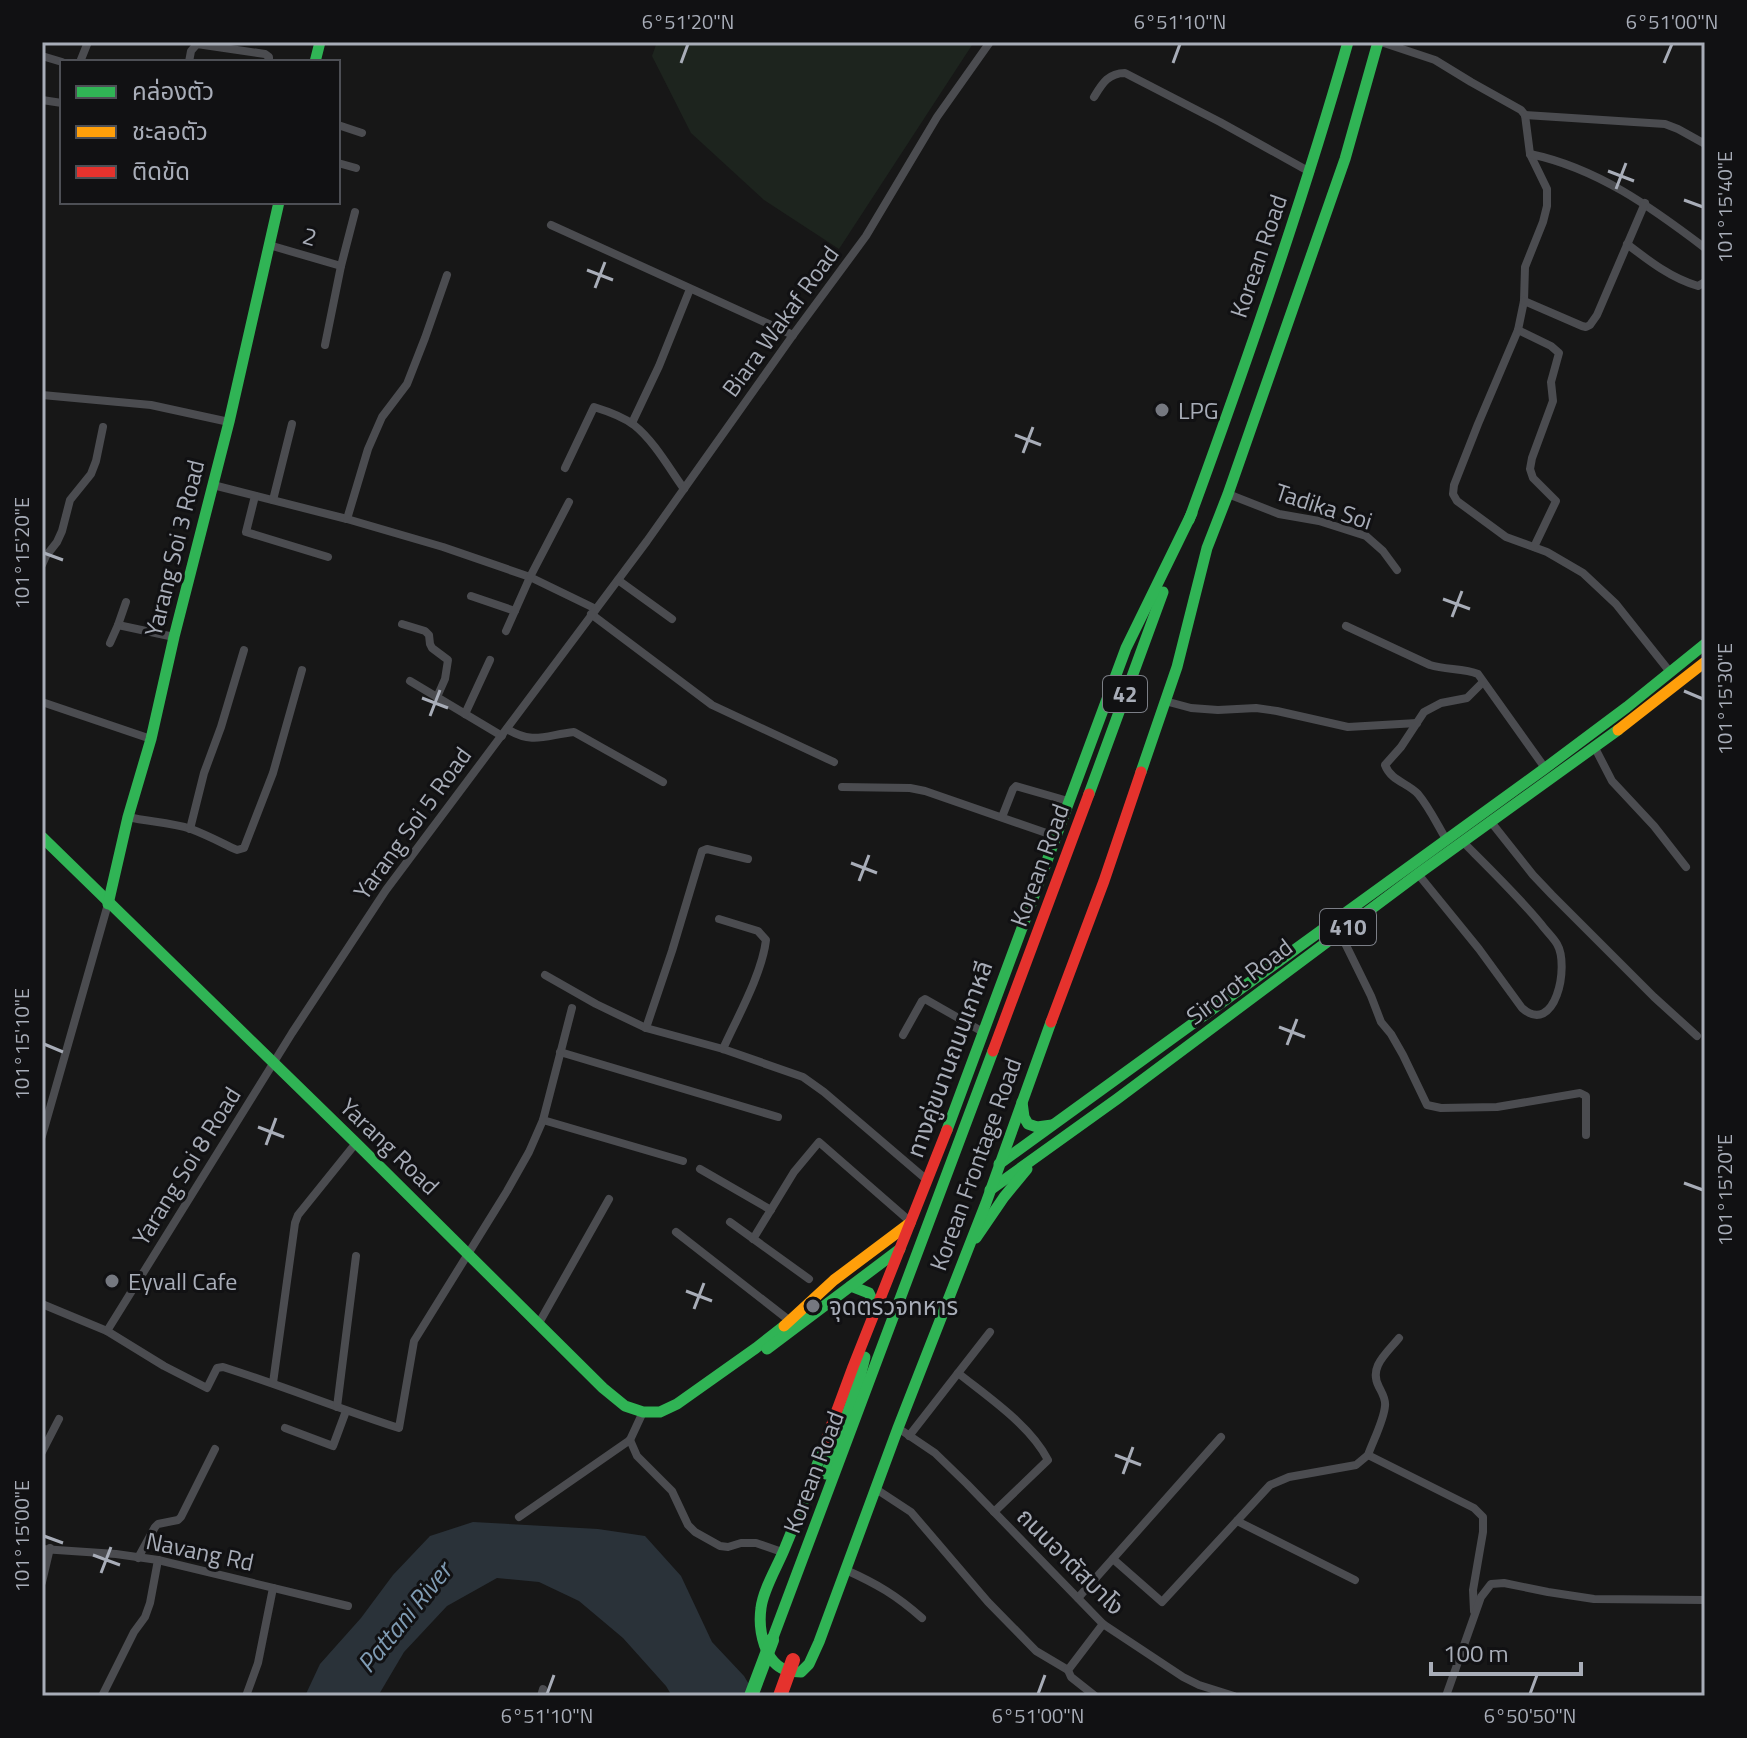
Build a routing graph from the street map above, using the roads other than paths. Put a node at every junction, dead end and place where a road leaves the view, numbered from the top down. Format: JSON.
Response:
{"nodes":[{"id":1,"x":990,"y":42,"type":"edge"},
{"id":2,"x":1348,"y":42,"type":"edge"},
{"id":3,"x":1379,"y":42,"type":"edge"},
{"id":4,"x":189,"y":60,"type":"edge"},
{"id":5,"x":269,"y":60,"type":"edge"},
{"id":6,"x":1094,"y":97,"type":"dead end"},
{"id":7,"x":1525,"y":115,"type":"junction"},
{"id":8,"x":340,"y":126,"type":"edge"},
{"id":9,"x":362,"y":133,"type":"dead end"},
{"id":10,"x":1705,"y":144,"type":"edge"},
{"id":11,"x":1530,"y":154,"type":"junction"},
{"id":12,"x":340,"y":164,"type":"edge"},
{"id":13,"x":356,"y":168,"type":"dead end"},
{"id":14,"x":1310,"y":172,"type":"junction"},
{"id":15,"x":1645,"y":203,"type":"junction"},
{"id":16,"x":279,"y":204,"type":"edge"},
{"id":17,"x":355,"y":212,"type":"dead end"},
{"id":18,"x":1296,"y":213,"type":"junction"},
{"id":19,"x":1321,"y":223,"type":"junction"},
{"id":20,"x":551,"y":225,"type":"dead end"},
{"id":21,"x":1627,"y":244,"type":"junction"},
{"id":22,"x":269,"y":245,"type":"junction"},
{"id":23,"x":1705,"y":248,"type":"edge"},
{"id":24,"x":341,"y":266,"type":"junction"},
{"id":25,"x":447,"y":275,"type":"dead end"},
{"id":26,"x":1705,"y":282,"type":"edge"},
{"id":27,"x":690,"y":289,"type":"junction"},
{"id":28,"x":1524,"y":301,"type":"junction"},
{"id":29,"x":1518,"y":330,"type":"junction"},
{"id":30,"x":793,"y":335,"type":"junction"},
{"id":31,"x":325,"y":345,"type":"dead end"},
{"id":32,"x":42,"y":395,"type":"edge"},
{"id":33,"x":1262,"y":395,"type":"junction"},
{"id":34,"x":1229,"y":413,"type":"junction"},
{"id":35,"x":229,"y":422,"type":"junction"},
{"id":36,"x":632,"y":423,"type":"junction"},
{"id":37,"x":292,"y":424,"type":"dead end"},
{"id":38,"x":103,"y":427,"type":"dead end"},
{"id":39,"x":565,"y":468,"type":"dead end"},
{"id":40,"x":213,"y":485,"type":"junction"},
{"id":41,"x":684,"y":489,"type":"junction"},
{"id":42,"x":1228,"y":494,"type":"junction"},
{"id":43,"x":255,"y":496,"type":"junction"},
{"id":44,"x":273,"y":500,"type":"junction"},
{"id":45,"x":569,"y":502,"type":"dead end"},
{"id":46,"x":1192,"y":513,"type":"junction"},
{"id":47,"x":347,"y":519,"type":"junction"},
{"id":48,"x":1534,"y":547,"type":"junction"},
{"id":49,"x":1207,"y":548,"type":"joint"},
{"id":50,"x":328,"y":557,"type":"dead end"},
{"id":51,"x":42,"y":565,"type":"edge"},
{"id":52,"x":1397,"y":570,"type":"dead end"},
{"id":53,"x":530,"y":577,"type":"junction"},
{"id":54,"x":618,"y":580,"type":"junction"},
{"id":55,"x":471,"y":596,"type":"dead end"},
{"id":56,"x":126,"y":602,"type":"dead end"},
{"id":57,"x":515,"y":611,"type":"junction"},
{"id":58,"x":594,"y":612,"type":"junction"},
{"id":59,"x":672,"y":619,"type":"dead end"},
{"id":60,"x":402,"y":624,"type":"dead end"},
{"id":61,"x":118,"y":625,"type":"junction"},
{"id":62,"x":1346,"y":626,"type":"dead end"},
{"id":63,"x":506,"y":631,"type":"dead end"},
{"id":64,"x":174,"y":637,"type":"junction"},
{"id":65,"x":110,"y":643,"type":"dead end"},
{"id":66,"x":1705,"y":644,"type":"edge"},
{"id":67,"x":244,"y":650,"type":"dead end"},
{"id":68,"x":490,"y":660,"type":"dead end"},
{"id":69,"x":1705,"y":662,"type":"edge"},
{"id":70,"x":302,"y":670,"type":"dead end"},
{"id":71,"x":1670,"y":672,"type":"junction"},
{"id":72,"x":410,"y":681,"type":"dead end"},
{"id":73,"x":1483,"y":682,"type":"junction"},
{"id":74,"x":437,"y":697,"type":"junction"},
{"id":75,"x":1165,"y":701,"type":"junction"},
{"id":76,"x":42,"y":702,"type":"edge"},
{"id":77,"x":465,"y":714,"type":"junction"},
{"id":78,"x":1417,"y":723,"type":"junction"},
{"id":79,"x":504,"y":732,"type":"junction"},
{"id":80,"x":151,"y":739,"type":"junction"},
{"id":81,"x":1595,"y":748,"type":"junction"},
{"id":82,"x":834,"y":762,"type":"dead end"},
{"id":83,"x":1545,"y":768,"type":"junction"},
{"id":84,"x":663,"y":782,"type":"dead end"},
{"id":85,"x":842,"y":787,"type":"dead end"},
{"id":86,"x":1068,"y":801,"type":"junction"},
{"id":87,"x":128,"y":817,"type":"junction"},
{"id":88,"x":1002,"y":817,"type":"junction"},
{"id":89,"x":1491,"y":822,"type":"junction"},
{"id":90,"x":190,"y":829,"type":"junction"},
{"id":91,"x":1055,"y":836,"type":"junction"},
{"id":92,"x":42,"y":837,"type":"edge"},
{"id":93,"x":1446,"y":839,"type":"junction"},
{"id":94,"x":1463,"y":842,"type":"junction"},
{"id":95,"x":748,"y":859,"type":"dead end"},
{"id":96,"x":1686,"y":867,"type":"dead end"},
{"id":97,"x":1418,"y":874,"type":"junction"},
{"id":98,"x":108,"y":904,"type":"junction"},
{"id":99,"x":719,"y":919,"type":"dead end"},
{"id":100,"x":1340,"y":933,"type":"junction"},
{"id":101,"x":545,"y":975,"type":"dead end"},
{"id":102,"x":572,"y":1008,"type":"dead end"},
{"id":103,"x":646,"y":1028,"type":"junction"},
{"id":104,"x":983,"y":1032,"type":"junction"},
{"id":105,"x":903,"y":1035,"type":"dead end"},
{"id":106,"x":1697,"y":1036,"type":"dead end"},
{"id":107,"x":723,"y":1049,"type":"junction"},
{"id":108,"x":560,"y":1052,"type":"junction"},
{"id":109,"x":273,"y":1062,"type":"junction"},
{"id":110,"x":1022,"y":1099,"type":"junction"},
{"id":111,"x":45,"y":1114,"type":"edge"},
{"id":112,"x":778,"y":1117,"type":"dead end"},
{"id":113,"x":543,"y":1120,"type":"junction"},
{"id":114,"x":1053,"y":1125,"type":"junction"},
{"id":115,"x":1586,"y":1135,"type":"dead end"},
{"id":116,"x":42,"y":1136,"type":"edge"},
{"id":117,"x":356,"y":1143,"type":"junction"},
{"id":118,"x":1036,"y":1157,"type":"junction"},
{"id":119,"x":683,"y":1161,"type":"dead end"},
{"id":120,"x":999,"y":1164,"type":"junction"},
{"id":121,"x":700,"y":1169,"type":"dead end"},
{"id":122,"x":927,"y":1180,"type":"junction"},
{"id":123,"x":990,"y":1190,"type":"junction"},
{"id":124,"x":609,"y":1199,"type":"dead end"},
{"id":125,"x":771,"y":1210,"type":"junction"},
{"id":126,"x":908,"y":1219,"type":"junction"},
{"id":127,"x":730,"y":1222,"type":"dead end"},
{"id":128,"x":676,"y":1232,"type":"dead end"},
{"id":129,"x":753,"y":1239,"type":"junction"},
{"id":130,"x":901,"y":1249,"type":"junction"},
{"id":131,"x":967,"y":1251,"type":"junction"},
{"id":132,"x":469,"y":1254,"type":"junction"},
{"id":133,"x":356,"y":1256,"type":"dead end"},
{"id":134,"x":809,"y":1279,"type":"dead end"},
{"id":135,"x":851,"y":1286,"type":"junction"},
{"id":136,"x":42,"y":1304,"type":"edge"},
{"id":137,"x":877,"y":1310,"type":"junction"},
{"id":138,"x":790,"y":1321,"type":"junction"},
{"id":139,"x":539,"y":1323,"type":"junction"},
{"id":140,"x":107,"y":1331,"type":"junction"},
{"id":141,"x":990,"y":1332,"type":"dead end"},
{"id":142,"x":1399,"y":1338,"type":"dead end"},
{"id":143,"x":726,"y":1370,"type":"junction"},
{"id":144,"x":958,"y":1373,"type":"junction"},
{"id":145,"x":273,"y":1383,"type":"junction"},
{"id":146,"x":341,"y":1409,"type":"junction"},
{"id":147,"x":643,"y":1412,"type":"junction"},
{"id":148,"x":59,"y":1419,"type":"dead end"},
{"id":149,"x":285,"y":1428,"type":"dead end"},
{"id":150,"x":904,"y":1432,"type":"junction"},
{"id":151,"x":1221,"y":1437,"type":"dead end"},
{"id":152,"x":630,"y":1440,"type":"junction"},
{"id":153,"x":215,"y":1449,"type":"dead end"},
{"id":154,"x":42,"y":1452,"type":"edge"},
{"id":155,"x":1368,"y":1455,"type":"junction"},
{"id":156,"x":876,"y":1489,"type":"junction"},
{"id":157,"x":994,"y":1512,"type":"junction"},
{"id":158,"x":519,"y":1517,"type":"dead end"},
{"id":159,"x":1237,"y":1521,"type":"junction"},
{"id":160,"x":46,"y":1548,"type":"edge"},
{"id":161,"x":782,"y":1552,"type":"junction"},
{"id":162,"x":138,"y":1558,"type":"junction"},
{"id":163,"x":1113,"y":1559,"type":"junction"},
{"id":164,"x":158,"y":1560,"type":"junction"},
{"id":165,"x":846,"y":1570,"type":"junction"},
{"id":166,"x":1355,"y":1580,"type":"dead end"},
{"id":167,"x":42,"y":1582,"type":"edge"},
{"id":168,"x":273,"y":1588,"type":"junction"},
{"id":169,"x":1078,"y":1598,"type":"junction"},
{"id":170,"x":1705,"y":1600,"type":"edge"},
{"id":171,"x":348,"y":1606,"type":"dead end"},
{"id":172,"x":1475,"y":1616,"type":"junction"},
{"id":173,"x":922,"y":1618,"type":"dead end"},
{"id":174,"x":1103,"y":1624,"type":"junction"},
{"id":175,"x":772,"y":1640,"type":"junction"},
{"id":176,"x":793,"y":1660,"type":"dead end"},
{"id":177,"x":1068,"y":1670,"type":"junction"},
{"id":178,"x":102,"y":1696,"type":"edge"},
{"id":179,"x":246,"y":1696,"type":"edge"},
{"id":180,"x":751,"y":1696,"type":"edge"},
{"id":181,"x":780,"y":1696,"type":"edge"},
{"id":182,"x":1095,"y":1696,"type":"edge"},
{"id":183,"x":1234,"y":1696,"type":"edge"},
{"id":184,"x":1446,"y":1696,"type":"edge"}],
"edges":[{"from":1,"to":30,"type":"street","name":"Biara Wakaf Road"},
{"from":2,"to":14,"type":"main road","name":"Korean Road","number":"42"},
{"from":3,"to":7,"type":"street"},
{"from":3,"to":19,"type":"main road","name":"Korean Road"},
{"from":4,"to":5,"type":"street"},
{"from":6,"to":14,"type":"street"},
{"from":7,"to":10,"type":"street"},
{"from":7,"to":11,"type":"street"},
{"from":8,"to":9,"type":"street"},
{"from":11,"to":15,"type":"street"},
{"from":11,"to":28,"type":"street"},
{"from":12,"to":13,"type":"street"},
{"from":14,"to":18,"type":"main road","name":"Korean Road","number":"42"},
{"from":15,"to":21,"type":"street"},
{"from":15,"to":23,"type":"street"},
{"from":16,"to":22,"type":"main road","name":"Yarang Soi 3 Road"},
{"from":17,"to":24,"type":"street"},
{"from":18,"to":19,"type":"main road"},
{"from":18,"to":34,"type":"main road","name":"Korean Road","number":"42"},
{"from":19,"to":33,"type":"main road","name":"Korean Road"},
{"from":20,"to":27,"type":"street"},
{"from":21,"to":26,"type":"street"},
{"from":21,"to":28,"type":"street"},
{"from":22,"to":24,"type":"street","name":"2"},
{"from":22,"to":35,"type":"main road","name":"Yarang Soi 3 Road"},
{"from":24,"to":31,"type":"street"},
{"from":25,"to":47,"type":"street"},
{"from":27,"to":30,"type":"street"},
{"from":27,"to":36,"type":"street"},
{"from":28,"to":29,"type":"street"},
{"from":29,"to":48,"type":"street"},
{"from":29,"to":48,"type":"street"},
{"from":30,"to":41,"type":"street","name":"Biara Wakaf Road"},
{"from":32,"to":35,"type":"street"},
{"from":33,"to":34,"type":"main road"},
{"from":33,"to":42,"type":"main road","name":"Korean Road"},
{"from":34,"to":46,"type":"main road","name":"Korean Road","number":"42"},
{"from":35,"to":40,"type":"main road","name":"Yarang Soi 3 Road"},
{"from":36,"to":39,"type":"street"},
{"from":36,"to":41,"type":"street"},
{"from":37,"to":44,"type":"street"},
{"from":38,"to":51,"type":"street"},
{"from":40,"to":43,"type":"street"},
{"from":40,"to":64,"type":"main road","name":"Yarang Soi 3 Road"},
{"from":41,"to":54,"type":"street","name":"Biara Wakaf Road"},
{"from":42,"to":49,"type":"main road","name":"Korean Road"},
{"from":42,"to":52,"type":"street","name":"Tadika Soi"},
{"from":43,"to":44,"type":"street"},
{"from":43,"to":50,"type":"street"},
{"from":44,"to":47,"type":"street"},
{"from":45,"to":53,"type":"street"},
{"from":46,"to":86,"type":"main road","name":"ทางคู่ขนานถนนเกาหลี"},
{"from":46,"to":175,"type":"main road","name":"Korean Road","number":"42"},
{"from":47,"to":53,"type":"street"},
{"from":48,"to":71,"type":"street"},
{"from":49,"to":75,"type":"main road","name":"Korean Frontage Road"},
{"from":53,"to":57,"type":"street"},
{"from":53,"to":58,"type":"street"},
{"from":54,"to":58,"type":"street","name":"Biara Wakaf Road"},
{"from":54,"to":59,"type":"street"},
{"from":55,"to":57,"type":"street"},
{"from":56,"to":61,"type":"street"},
{"from":57,"to":63,"type":"street"},
{"from":58,"to":79,"type":"street","name":"Yarang Soi 5 Road"},
{"from":58,"to":82,"type":"street"},
{"from":60,"to":74,"type":"street"},
{"from":61,"to":64,"type":"street"},
{"from":61,"to":65,"type":"street"},
{"from":62,"to":73,"type":"street"},
{"from":64,"to":80,"type":"main road","name":"Yarang Soi 3 Road"},
{"from":66,"to":71,"type":"main road","name":"Sirorot Road","number":"410"},
{"from":67,"to":90,"type":"street"},
{"from":68,"to":77,"type":"street"},
{"from":69,"to":81,"type":"main road","name":"Sirorot Road","number":"410"},
{"from":70,"to":90,"type":"street"},
{"from":71,"to":83,"type":"main road","name":"Sirorot Road","number":"410"},
{"from":72,"to":74,"type":"street"},
{"from":73,"to":78,"type":"street"},
{"from":73,"to":83,"type":"street"},
{"from":74,"to":77,"type":"street"},
{"from":75,"to":78,"type":"street"},
{"from":75,"to":110,"type":"main road","name":"Korean Frontage Road"},
{"from":76,"to":80,"type":"street"},
{"from":77,"to":79,"type":"street"},
{"from":78,"to":93,"type":"street"},
{"from":79,"to":84,"type":"street"},
{"from":79,"to":109,"type":"street","name":"Yarang Soi 5 Road"},
{"from":80,"to":87,"type":"main road","name":"Yarang Soi 3 Road"},
{"from":81,"to":89,"type":"main road","name":"Sirorot Road","number":"410"},
{"from":81,"to":96,"type":"street"},
{"from":83,"to":93,"type":"main road","name":"Sirorot Road","number":"410"},
{"from":85,"to":88,"type":"street"},
{"from":86,"to":88,"type":"street"},
{"from":86,"to":91,"type":"main road","name":"ทางคู่ขนานถนนเกาหลี"},
{"from":87,"to":90,"type":"street"},
{"from":87,"to":98,"type":"main road","name":"Yarang Soi 3 Road"},
{"from":88,"to":91,"type":"street"},
{"from":89,"to":94,"type":"main road","name":"Sirorot Road","number":"410"},
{"from":89,"to":106,"type":"street"},
{"from":91,"to":104,"type":"main road","name":"ทางคู่ขนานถนนเกาหลี"},
{"from":92,"to":98,"type":"main road","name":"Yarang Road"},
{"from":93,"to":114,"type":"main road","name":"Sirorot Road","number":"410"},
{"from":94,"to":97,"type":"main road","name":"Sirorot Road","number":"410"},
{"from":94,"to":97,"type":"street"},
{"from":95,"to":103,"type":"street"},
{"from":97,"to":100,"type":"main road","name":"Sirorot Road","number":"410"},
{"from":98,"to":109,"type":"main road","name":"Yarang Road"},
{"from":98,"to":111,"type":"street"},
{"from":99,"to":107,"type":"street"},
{"from":100,"to":115,"type":"street"},
{"from":100,"to":118,"type":"main road","name":"Sirorot Road","number":"410"},
{"from":101,"to":103,"type":"street"},
{"from":102,"to":108,"type":"street"},
{"from":103,"to":107,"type":"street"},
{"from":104,"to":105,"type":"street"},
{"from":104,"to":122,"type":"main road","name":"ทางคู่ขนานถนนเกาหลี"},
{"from":107,"to":122,"type":"street"},
{"from":108,"to":112,"type":"street"},
{"from":108,"to":113,"type":"street"},
{"from":109,"to":117,"type":"main road","name":"Yarang Road"},
{"from":109,"to":140,"type":"street","name":"Yarang Soi 8 Road"},
{"from":110,"to":114,"type":"main road"},
{"from":110,"to":120,"type":"main road","name":"Korean Frontage Road"},
{"from":111,"to":116,"type":"street"},
{"from":113,"to":119,"type":"street"},
{"from":113,"to":132,"type":"street"},
{"from":114,"to":120,"type":"main road","name":"Sirorot Road","number":"410"},
{"from":117,"to":132,"type":"main road","name":"Yarang Road"},
{"from":117,"to":145,"type":"street"},
{"from":118,"to":123,"type":"main road","name":"Sirorot Road","number":"410"},
{"from":118,"to":131,"type":"main road"},
{"from":120,"to":123,"type":"main road","name":"Korean Frontage Road"},
{"from":121,"to":125,"type":"street"},
{"from":122,"to":126,"type":"main road","name":"ทางคู่ขนานถนนเกาหลี"},
{"from":123,"to":131,"type":"main road","name":"Korean Frontage Road"},
{"from":124,"to":139,"type":"street"},
{"from":125,"to":126,"type":"street"},
{"from":125,"to":129,"type":"street"},
{"from":126,"to":130,"type":"main road","name":"ทางคู่ขนานถนนเกาหลี"},
{"from":126,"to":138,"type":"main road"},
{"from":127,"to":129,"type":"street"},
{"from":128,"to":138,"type":"street"},
{"from":129,"to":134,"type":"street"},
{"from":130,"to":135,"type":"main road"},
{"from":130,"to":137,"type":"main road","name":"ทางคู่ขนานถนนเกาหลี"},
{"from":131,"to":150,"type":"main road","name":"Korean Frontage Road"},
{"from":132,"to":139,"type":"main road","name":"Yarang Road"},
{"from":132,"to":146,"type":"street"},
{"from":133,"to":146,"type":"street"},
{"from":135,"to":137,"type":"main road"},
{"from":135,"to":143,"type":"main road"},
{"from":136,"to":140,"type":"street"},
{"from":137,"to":161,"type":"main road","name":"Korean Frontage Road"},
{"from":137,"to":175,"type":"main road"},
{"from":138,"to":143,"type":"main road"},
{"from":139,"to":147,"type":"main road","name":"Yarang Road"},
{"from":140,"to":145,"type":"street"},
{"from":141,"to":144,"type":"street"},
{"from":142,"to":155,"type":"street"},
{"from":143,"to":147,"type":"main road"},
{"from":144,"to":150,"type":"street"},
{"from":144,"to":157,"type":"street"},
{"from":145,"to":146,"type":"street"},
{"from":146,"to":149,"type":"street"},
{"from":147,"to":152,"type":"street"},
{"from":148,"to":154,"type":"street"},
{"from":150,"to":156,"type":"main road","name":"Korean Frontage Road"},
{"from":150,"to":157,"type":"street","name":"ถนนอาตัสบาโง"},
{"from":151,"to":163,"type":"street"},
{"from":152,"to":158,"type":"street"},
{"from":152,"to":161,"type":"street"},
{"from":153,"to":162,"type":"street"},
{"from":155,"to":159,"type":"street"},
{"from":155,"to":172,"type":"street"},
{"from":156,"to":165,"type":"main road","name":"Korean Frontage Road"},
{"from":156,"to":177,"type":"street"},
{"from":157,"to":169,"type":"street","name":"ถนนอาตัสบาโง"},
{"from":159,"to":163,"type":"street"},
{"from":159,"to":166,"type":"street"},
{"from":160,"to":162,"type":"street","name":"Navang Rd"},
{"from":160,"to":167,"type":"street"},
{"from":161,"to":165,"type":"main road","name":"Korean Frontage Road"},
{"from":162,"to":164,"type":"street","name":"Navang Rd"},
{"from":163,"to":169,"type":"street"},
{"from":164,"to":168,"type":"street","name":"Navang Rd"},
{"from":164,"to":178,"type":"street"},
{"from":165,"to":173,"type":"street"},
{"from":168,"to":171,"type":"street","name":"Navang Rd"},
{"from":168,"to":179,"type":"street"},
{"from":169,"to":174,"type":"street","name":"ถนนอาตัสบาโง"},
{"from":170,"to":172,"type":"street"},
{"from":172,"to":184,"type":"street"},
{"from":174,"to":177,"type":"street"},
{"from":174,"to":183,"type":"street","name":"ถนนอาตัสบาโง"},
{"from":175,"to":180,"type":"main road","name":"Korean Road","number":"42","bridge":true},
{"from":176,"to":181,"type":"main road","bridge":true},
{"from":177,"to":182,"type":"street"}]}
